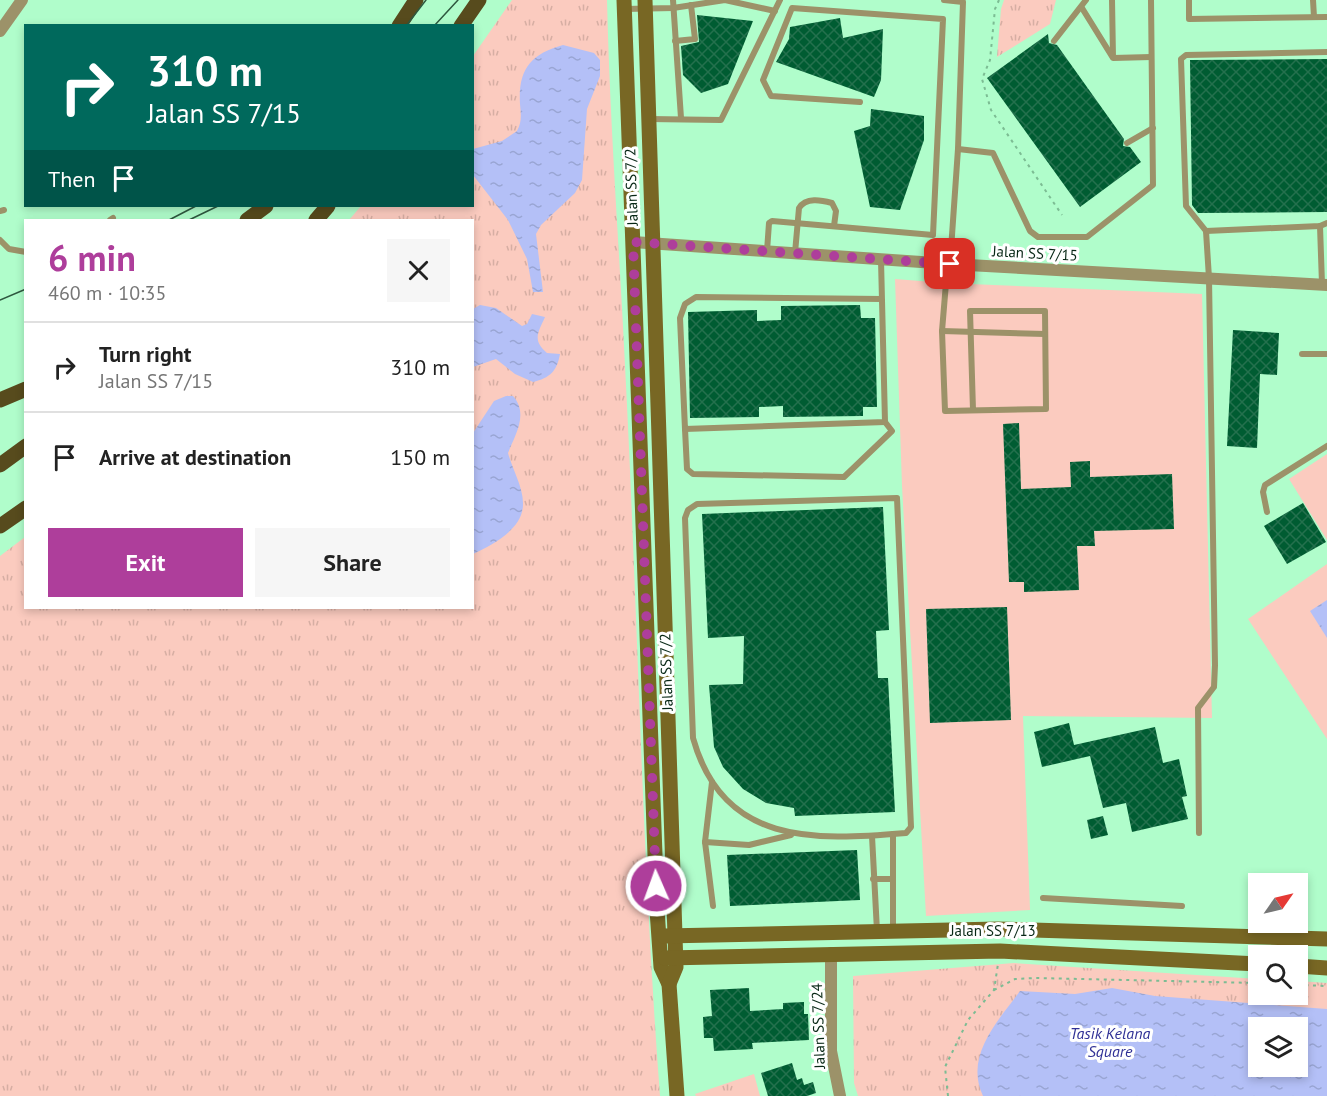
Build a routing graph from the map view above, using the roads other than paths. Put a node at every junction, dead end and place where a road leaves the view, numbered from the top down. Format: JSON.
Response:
{"nodes":[{"id":1,"x":22,"y":0,"type":"edge"},
{"id":2,"x":417,"y":0,"type":"edge"},
{"id":3,"x":479,"y":0,"type":"edge"},
{"id":4,"x":673,"y":0,"type":"edge"},
{"id":5,"x":780,"y":0,"type":"edge"},
{"id":6,"x":944,"y":0,"type":"edge"},
{"id":7,"x":1086,"y":0,"type":"edge"},
{"id":8,"x":1112,"y":0,"type":"edge"},
{"id":9,"x":1150,"y":0,"type":"edge"},
{"id":10,"x":1189,"y":0,"type":"edge"},
{"id":11,"x":1313,"y":0,"type":"edge"},
{"id":12,"x":752,"y":3,"type":"edge"},
{"id":13,"x":645,"y":4,"type":"edge"},
{"id":14,"x":624,"y":5,"type":"edge"},
{"id":15,"x":691,"y":5,"type":"junction"},
{"id":16,"x":673,"y":8,"type":"junction"},
{"id":17,"x":1082,"y":8,"type":"junction"},
{"id":18,"x":775,"y":10,"type":"junction"},
{"id":19,"x":1314,"y":17,"type":"junction"},
{"id":20,"x":1327,"y":17,"type":"edge"},
{"id":21,"x":2,"y":22,"type":"edge"},
{"id":22,"x":400,"y":24,"type":"edge"},
{"id":23,"x":462,"y":24,"type":"edge"},
{"id":24,"x":675,"y":41,"type":"junction"},
{"id":25,"x":1054,"y":41,"type":"dead end"},
{"id":26,"x":1327,"y":52,"type":"edge"},
{"id":27,"x":1151,"y":57,"type":"junction"},
{"id":28,"x":1113,"y":58,"type":"junction"},
{"id":29,"x":860,"y":102,"type":"dead end"},
{"id":30,"x":681,"y":118,"type":"junction"},
{"id":31,"x":649,"y":119,"type":"junction"},
{"id":32,"x":1153,"y":128,"type":"junction"},
{"id":33,"x":1127,"y":143,"type":"dead end"},
{"id":34,"x":958,"y":149,"type":"junction"},
{"id":35,"x":266,"y":207,"type":"edge"},
{"id":36,"x":327,"y":207,"type":"edge"},
{"id":37,"x":248,"y":219,"type":"edge"},
{"id":38,"x":316,"y":219,"type":"edge"},
{"id":39,"x":797,"y":223,"type":"junction"},
{"id":40,"x":1324,"y":224,"type":"edge"},
{"id":41,"x":834,"y":226,"type":"junction"},
{"id":42,"x":1206,"y":231,"type":"junction"},
{"id":43,"x":0,"y":240,"type":"edge"},
{"id":44,"x":633,"y":242,"type":"junction"},
{"id":45,"x":653,"y":243,"type":"junction"},
{"id":46,"x":767,"y":251,"type":"junction"},
{"id":47,"x":24,"y":252,"type":"edge"},
{"id":48,"x":795,"y":253,"type":"junction"},
{"id":49,"x":881,"y":259,"type":"junction"},
{"id":50,"x":946,"y":263,"type":"junction"},
{"id":51,"x":1209,"y":278,"type":"junction"},
{"id":52,"x":1324,"y":284,"type":"edge"},
{"id":53,"x":882,"y":299,"type":"junction"},
{"id":54,"x":942,"y":331,"type":"junction"},
{"id":55,"x":970,"y":332,"type":"junction"},
{"id":56,"x":1045,"y":334,"type":"junction"},
{"id":57,"x":1302,"y":354,"type":"dead end"},
{"id":58,"x":1327,"y":354,"type":"edge"},
{"id":59,"x":24,"y":390,"type":"edge"},
{"id":60,"x":0,"y":400,"type":"edge"},
{"id":61,"x":973,"y":410,"type":"junction"},
{"id":62,"x":885,"y":423,"type":"junction"},
{"id":63,"x":685,"y":429,"type":"junction"},
{"id":64,"x":1327,"y":446,"type":"edge"},
{"id":65,"x":24,"y":447,"type":"edge"},
{"id":66,"x":0,"y":465,"type":"edge"},
{"id":67,"x":24,"y":509,"type":"edge"},
{"id":68,"x":1267,"y":512,"type":"dead end"},
{"id":69,"x":0,"y":526,"type":"edge"},
{"id":70,"x":712,"y":783,"type":"junction"},
{"id":71,"x":1199,"y":833,"type":"dead end"},
{"id":72,"x":893,"y":834,"type":"junction"},
{"id":73,"x":791,"y":835,"type":"junction"},
{"id":74,"x":872,"y":836,"type":"junction"},
{"id":75,"x":705,"y":842,"type":"junction"},
{"id":76,"x":873,"y":879,"type":"junction"},
{"id":77,"x":893,"y":879,"type":"junction"},
{"id":78,"x":1043,"y":897,"type":"dead end"},
{"id":79,"x":713,"y":906,"type":"dead end"},
{"id":80,"x":1182,"y":906,"type":"dead end"},
{"id":81,"x":885,"y":931,"type":"junction"},
{"id":82,"x":667,"y":936,"type":"junction"},
{"id":83,"x":1327,"y":939,"type":"edge"},
{"id":84,"x":888,"y":952,"type":"junction"},
{"id":85,"x":831,"y":953,"type":"junction"},
{"id":86,"x":668,"y":958,"type":"junction"},
{"id":87,"x":1248,"y":963,"type":"edge"},
{"id":88,"x":1308,"y":967,"type":"edge"},
{"id":89,"x":1327,"y":968,"type":"edge"},
{"id":90,"x":677,"y":1096,"type":"edge"},
{"id":91,"x":840,"y":1096,"type":"edge"}],
"edges":[{"from":1,"to":21,"type":"street"},
{"from":2,"to":22,"type":"main road"},
{"from":3,"to":23,"type":"main road"},
{"from":4,"to":16,"type":"lane"},
{"from":5,"to":18,"type":"lane"},
{"from":6,"to":34,"type":"lane"},
{"from":7,"to":17,"type":"lane"},
{"from":8,"to":28,"type":"lane"},
{"from":9,"to":27,"type":"lane"},
{"from":10,"to":19,"type":"lane"},
{"from":11,"to":19,"type":"lane"},
{"from":12,"to":15,"type":"lane"},
{"from":12,"to":18,"type":"lane"},
{"from":13,"to":14,"type":"lane"},
{"from":13,"to":16,"type":"lane"},
{"from":13,"to":31,"type":"street","name":"Jalan SS 7/2"},
{"from":14,"to":44,"type":"street","name":"Jalan SS 7/2"},
{"from":15,"to":16,"type":"lane"},
{"from":15,"to":24,"type":"lane"},
{"from":16,"to":24,"type":"lane"},
{"from":17,"to":25,"type":"lane"},
{"from":17,"to":28,"type":"lane"},
{"from":18,"to":30,"type":"lane"},
{"from":19,"to":20,"type":"lane"},
{"from":24,"to":30,"type":"lane"},
{"from":26,"to":42,"type":"lane"},
{"from":27,"to":28,"type":"lane"},
{"from":27,"to":32,"type":"lane"},
{"from":29,"to":41,"type":"lane"},
{"from":30,"to":31,"type":"lane"},
{"from":31,"to":45,"type":"street","name":"Jalan SS 7/2"},
{"from":32,"to":33,"type":"lane"},
{"from":32,"to":34,"type":"lane"},
{"from":34,"to":50,"type":"lane"},
{"from":35,"to":37,"type":"main road"},
{"from":36,"to":38,"type":"main road"},
{"from":39,"to":41,"type":"lane"},
{"from":39,"to":41,"type":"lane"},
{"from":39,"to":46,"type":"lane"},
{"from":39,"to":48,"type":"lane"},
{"from":40,"to":42,"type":"lane"},
{"from":40,"to":52,"type":"lane"},
{"from":42,"to":51,"type":"lane"},
{"from":43,"to":47,"type":"lane"},
{"from":44,"to":45,"type":"street","name":"Jalan SS 7/15"},
{"from":44,"to":82,"type":"street","name":"Jalan SS 7/2"},
{"from":45,"to":46,"type":"street","name":"Jalan SS 7/15"},
{"from":45,"to":82,"type":"street","name":"Jalan SS 7/2"},
{"from":46,"to":48,"type":"street","name":"Jalan SS 7/15"},
{"from":48,"to":49,"type":"street","name":"Jalan SS 7/15"},
{"from":49,"to":50,"type":"street","name":"Jalan SS 7/15"},
{"from":49,"to":53,"type":"lane"},
{"from":50,"to":51,"type":"street","name":"Jalan SS 7/15"},
{"from":50,"to":54,"type":"lane"},
{"from":51,"to":52,"type":"street","name":"Jalan SS 7/15"},
{"from":51,"to":71,"type":"lane"},
{"from":53,"to":62,"type":"lane"},
{"from":53,"to":63,"type":"lane"},
{"from":54,"to":55,"type":"lane"},
{"from":54,"to":61,"type":"lane"},
{"from":55,"to":56,"type":"lane"},
{"from":55,"to":56,"type":"lane"},
{"from":55,"to":61,"type":"lane"},
{"from":56,"to":61,"type":"lane"},
{"from":57,"to":58,"type":"lane"},
{"from":59,"to":60,"type":"main road"},
{"from":62,"to":63,"type":"lane"},
{"from":62,"to":63,"type":"lane"},
{"from":64,"to":68,"type":"lane"},
{"from":65,"to":66,"type":"main road"},
{"from":67,"to":69,"type":"main road"},
{"from":70,"to":72,"type":"lane"},
{"from":70,"to":73,"type":"lane"},
{"from":70,"to":75,"type":"lane"},
{"from":72,"to":74,"type":"lane"},
{"from":72,"to":77,"type":"lane"},
{"from":73,"to":74,"type":"lane"},
{"from":73,"to":75,"type":"lane"},
{"from":74,"to":76,"type":"lane"},
{"from":75,"to":79,"type":"lane"},
{"from":76,"to":77,"type":"lane"},
{"from":76,"to":81,"type":"lane"},
{"from":77,"to":81,"type":"lane"},
{"from":78,"to":80,"type":"lane"},
{"from":81,"to":82,"type":"street","name":"Jalan SS 7/13"},
{"from":81,"to":83,"type":"street","name":"Jalan SS 7/13"},
{"from":81,"to":84,"type":"street"},
{"from":82,"to":86,"type":"street","name":"Jalan SS 7/2"},
{"from":84,"to":85,"type":"street","name":"Jalan SS 7/13"},
{"from":84,"to":87,"type":"street","name":"Jalan SS 7/13"},
{"from":85,"to":86,"type":"street","name":"Jalan SS 7/13"},
{"from":85,"to":91,"type":"street","name":"Jalan SS 7/24"},
{"from":86,"to":90,"type":"street","name":"Jalan SS 7/2"},
{"from":88,"to":89,"type":"street"}]}
